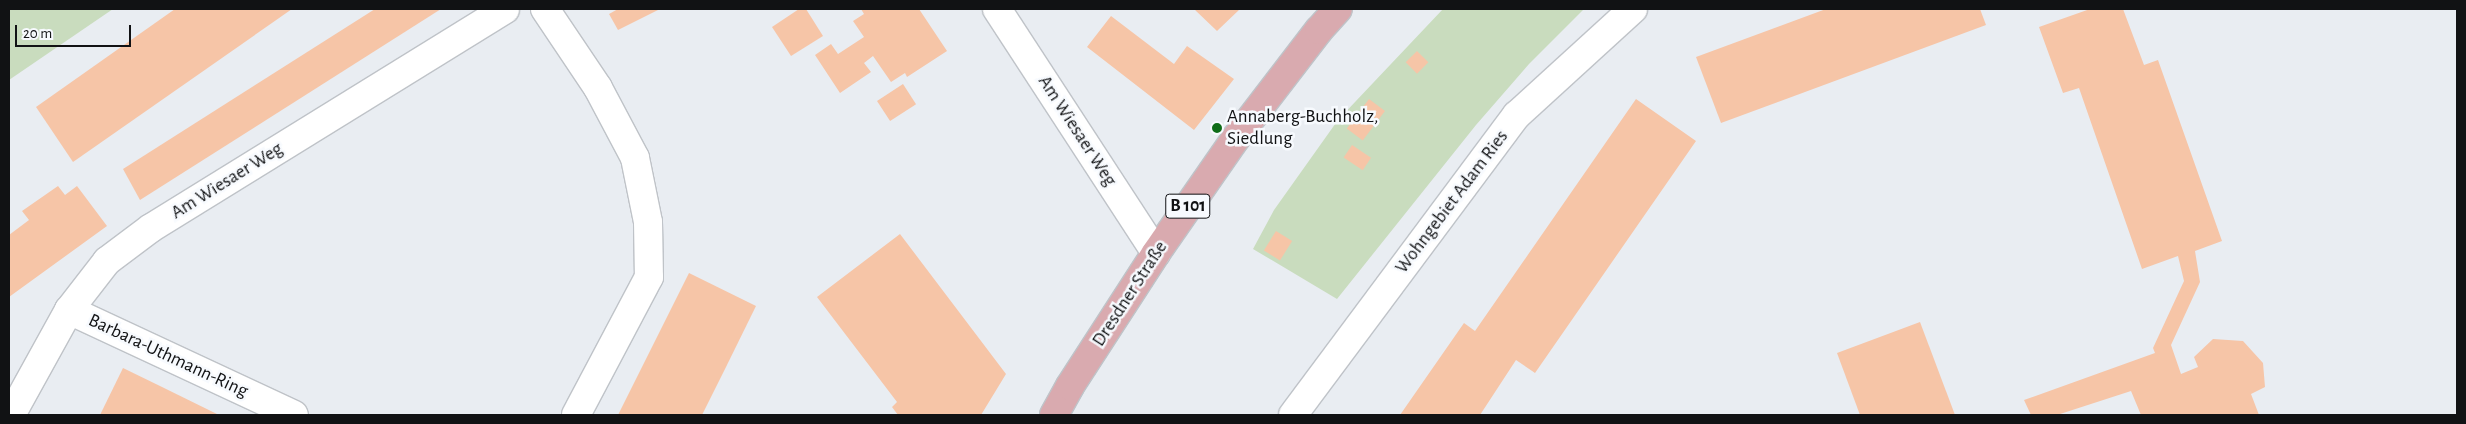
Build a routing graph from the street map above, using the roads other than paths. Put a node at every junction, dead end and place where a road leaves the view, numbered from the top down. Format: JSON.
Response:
{"nodes":[{"id":1,"x":505,"y":9,"type":"edge"},
{"id":2,"x":545,"y":9,"type":"edge"},
{"id":3,"x":997,"y":9,"type":"edge"},
{"id":4,"x":1338,"y":9,"type":"edge"},
{"id":5,"x":1633,"y":9,"type":"edge"},
{"id":6,"x":1156,"y":253,"type":"junction"},
{"id":7,"x":69,"y":310,"type":"junction"},
{"id":8,"x":11,"y":415,"type":"edge"},
{"id":9,"x":294,"y":415,"type":"edge"},
{"id":10,"x":576,"y":415,"type":"edge"},
{"id":11,"x":1054,"y":415,"type":"edge"},
{"id":12,"x":1292,"y":415,"type":"edge"}],
"edges":[{"from":1,"to":7,"type":"street","name":"Am Wiesaer Weg"},
{"from":2,"to":10,"type":"street"},
{"from":3,"to":6,"type":"street","name":"Am Wiesaer Weg"},
{"from":4,"to":6,"type":"main road","name":"Dresdner Straße","number":"B 101"},
{"from":5,"to":12,"type":"street","name":"Wohngebiet Adam Ries"},
{"from":6,"to":11,"type":"main road","name":"Dresdner Straße","number":"B 101"},
{"from":7,"to":8,"type":"street","name":"Am Wiesaer Weg"},
{"from":7,"to":9,"type":"street","name":"Barbara-Uthmann-Ring"}]}
